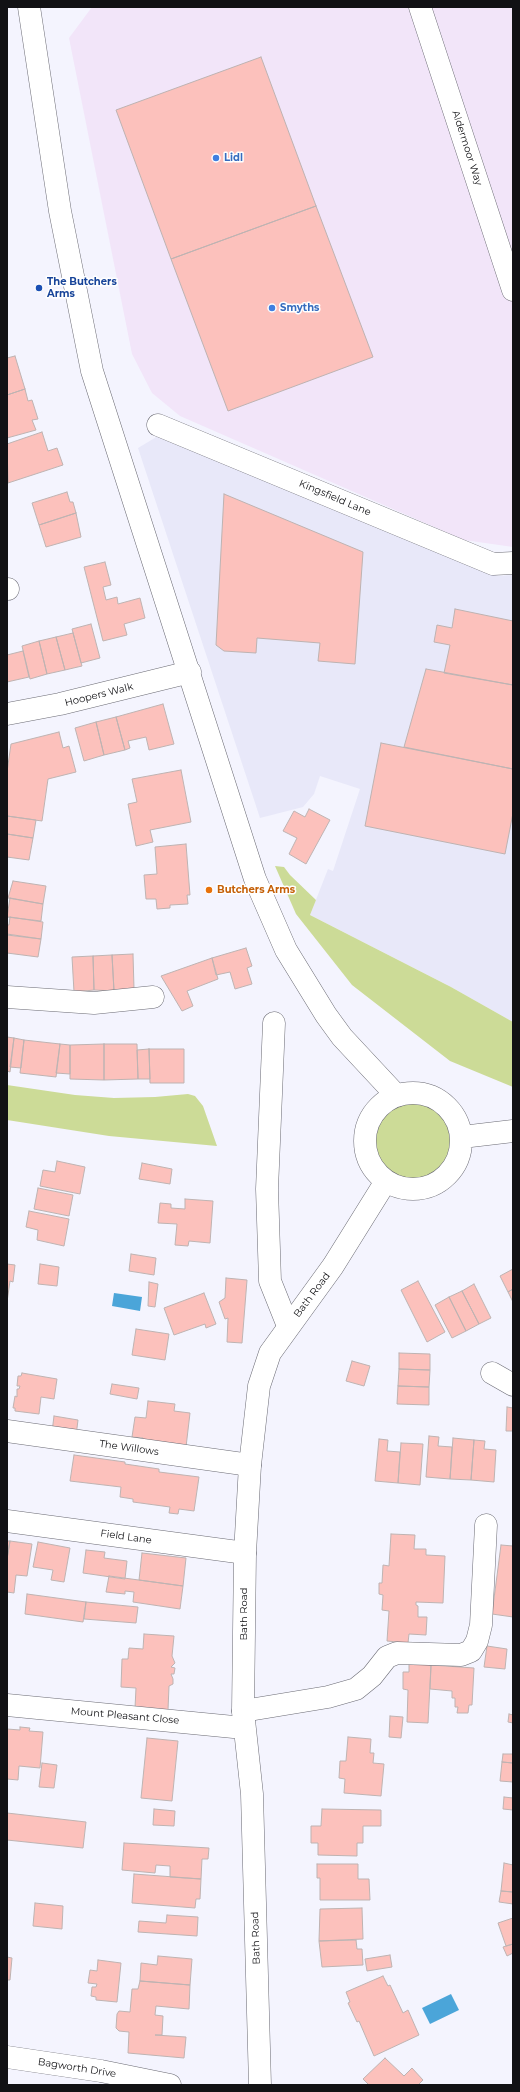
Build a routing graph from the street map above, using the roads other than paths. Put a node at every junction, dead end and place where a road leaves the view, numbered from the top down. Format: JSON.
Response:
{"nodes":[{"id":1,"x":29,"y":7,"type":"edge"},
{"id":2,"x":420,"y":7,"type":"edge"},
{"id":3,"x":513,"y":290,"type":"edge"},
{"id":4,"x":158,"y":425,"type":"dead end"},
{"id":5,"x":513,"y":563,"type":"edge"},
{"id":6,"x":190,"y":672,"type":"junction"},
{"id":7,"x":7,"y":714,"type":"edge"},
{"id":8,"x":7,"y":998,"type":"edge"},
{"id":9,"x":153,"y":998,"type":"dead end"},
{"id":10,"x":274,"y":1023,"type":"dead end"},
{"id":11,"x":397,"y":1096,"type":"junction"},
{"id":12,"x":513,"y":1131,"type":"edge"},
{"id":13,"x":462,"y":1137,"type":"junction"},
{"id":14,"x":386,"y":1181,"type":"junction"},
{"id":15,"x":288,"y":1326,"type":"junction"},
{"id":16,"x":492,"y":1373,"type":"dead end"},
{"id":17,"x":513,"y":1385,"type":"edge"},
{"id":18,"x":7,"y":1431,"type":"edge"},
{"id":19,"x":250,"y":1465,"type":"junction"},
{"id":20,"x":7,"y":1520,"type":"edge"},
{"id":21,"x":486,"y":1525,"type":"dead end"},
{"id":22,"x":245,"y":1553,"type":"junction"},
{"id":23,"x":7,"y":1705,"type":"edge"},
{"id":24,"x":244,"y":1719,"type":"junction"},
{"id":25,"x":7,"y":2057,"type":"edge"},
{"id":26,"x":170,"y":2085,"type":"edge"},
{"id":27,"x":260,"y":2085,"type":"edge"}],
"edges":[{"from":1,"to":6,"type":"street"},
{"from":2,"to":3,"type":"street","name":"Aldermoor Way"},
{"from":4,"to":5,"type":"street","name":"Kingsfield Lane"},
{"from":6,"to":7,"type":"street","name":"Hoopers Walk"},
{"from":6,"to":11,"type":"street"},
{"from":8,"to":9,"type":"street"},
{"from":10,"to":15,"type":"street"},
{"from":11,"to":13,"type":"street"},
{"from":11,"to":14,"type":"street"},
{"from":12,"to":13,"type":"street"},
{"from":13,"to":14,"type":"street"},
{"from":14,"to":15,"type":"street","name":"Bath Road"},
{"from":15,"to":19,"type":"street","name":"Bath Road"},
{"from":16,"to":17,"type":"street"},
{"from":18,"to":19,"type":"street","name":"The Willows"},
{"from":19,"to":22,"type":"street","name":"Bath Road"},
{"from":20,"to":22,"type":"street","name":"Field Lane"},
{"from":21,"to":24,"type":"street","name":"Mount Pleasant Close"},
{"from":22,"to":24,"type":"street","name":"Bath Road"},
{"from":23,"to":24,"type":"street","name":"Mount Pleasant Close"},
{"from":24,"to":27,"type":"street","name":"Bath Road"},
{"from":25,"to":26,"type":"street","name":"Bagworth Drive"}]}
